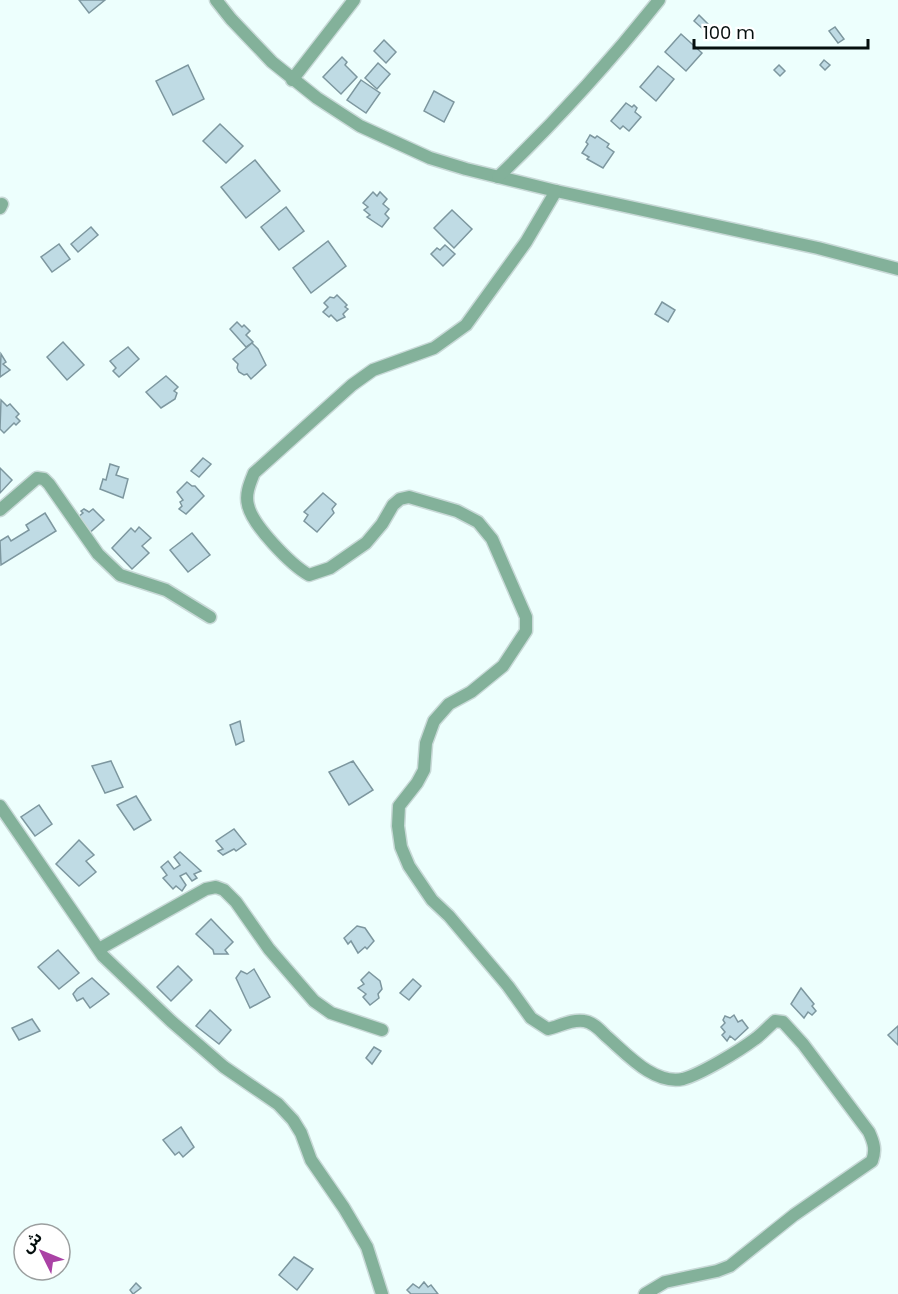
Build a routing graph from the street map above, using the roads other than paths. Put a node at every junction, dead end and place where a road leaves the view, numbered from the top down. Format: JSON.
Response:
{"nodes":[{"id":1,"x":216,"y":0,"type":"edge"},
{"id":2,"x":354,"y":0,"type":"edge"},
{"id":3,"x":659,"y":0,"type":"edge"},
{"id":4,"x":292,"y":80,"type":"junction"},
{"id":5,"x":498,"y":177,"type":"junction"},
{"id":6,"x":556,"y":191,"type":"junction"},
{"id":7,"x":898,"y":270,"type":"edge"},
{"id":8,"x":0,"y":510,"type":"edge"},
{"id":9,"x":210,"y":616,"type":"dead end"},
{"id":10,"x":0,"y":806,"type":"edge"},
{"id":11,"x":99,"y":949,"type":"junction"},
{"id":12,"x":382,"y":1030,"type":"dead end"},
{"id":13,"x":382,"y":1294,"type":"edge"},
{"id":14,"x":645,"y":1294,"type":"edge"}],
"edges":[{"from":1,"to":4,"type":"street"},
{"from":2,"to":4,"type":"street"},
{"from":3,"to":5,"type":"street"},
{"from":4,"to":5,"type":"street"},
{"from":5,"to":6,"type":"street"},
{"from":6,"to":7,"type":"street"},
{"from":6,"to":14,"type":"street"},
{"from":8,"to":9,"type":"street"},
{"from":10,"to":11,"type":"street"},
{"from":11,"to":12,"type":"street"},
{"from":11,"to":13,"type":"street"}]}
